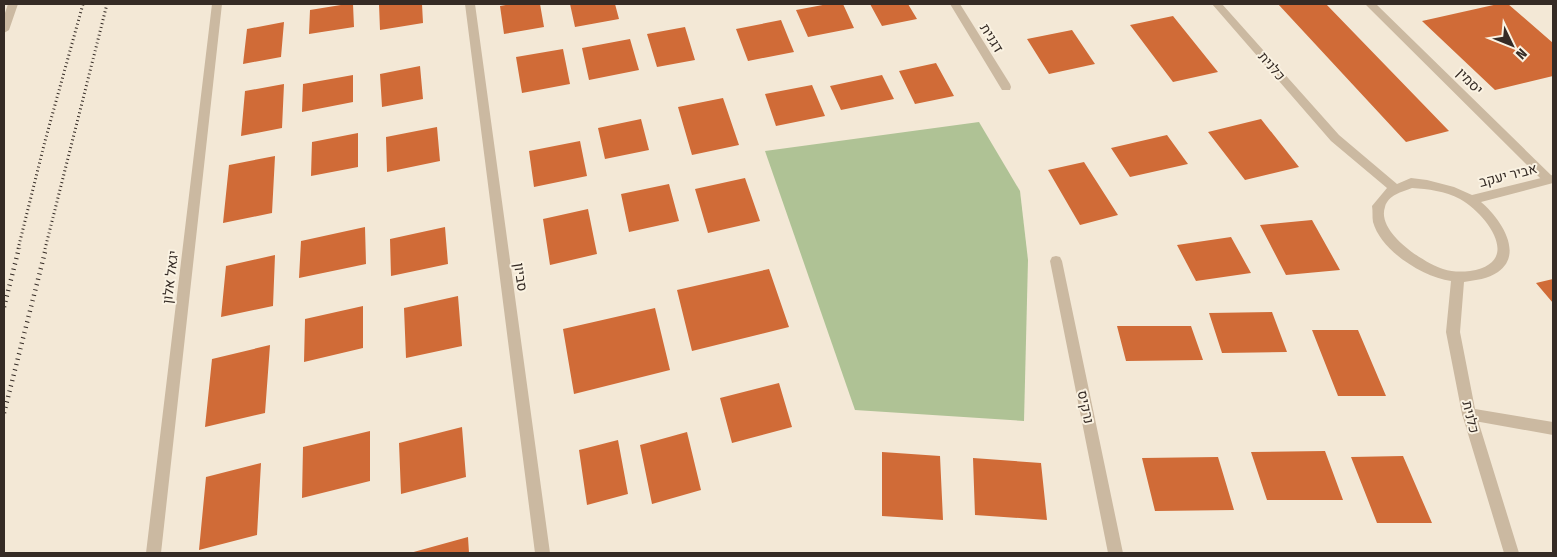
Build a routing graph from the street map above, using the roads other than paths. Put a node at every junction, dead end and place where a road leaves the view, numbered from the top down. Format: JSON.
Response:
{"nodes":[{"id":1,"x":13,"y":4,"type":"edge"},
{"id":2,"x":217,"y":4,"type":"edge"},
{"id":3,"x":470,"y":4,"type":"edge"},
{"id":4,"x":955,"y":4,"type":"edge"},
{"id":5,"x":1218,"y":4,"type":"edge"},
{"id":6,"x":1370,"y":4,"type":"edge"},
{"id":7,"x":4,"y":30,"type":"edge"},
{"id":8,"x":1006,"y":87,"type":"dead end"},
{"id":9,"x":1551,"y":180,"type":"edge"},
{"id":10,"x":1394,"y":188,"type":"junction"},
{"id":11,"x":1471,"y":200,"type":"junction"},
{"id":12,"x":1056,"y":261,"type":"dead end"},
{"id":13,"x":1458,"y":278,"type":"junction"},
{"id":14,"x":1469,"y":414,"type":"junction"},
{"id":15,"x":1553,"y":429,"type":"edge"},
{"id":16,"x":153,"y":553,"type":"edge"},
{"id":17,"x":543,"y":553,"type":"edge"},
{"id":18,"x":1116,"y":553,"type":"edge"},
{"id":19,"x":1512,"y":553,"type":"edge"}],
"edges":[{"from":1,"to":7,"type":"street"},
{"from":2,"to":16,"type":"street","name":"יגאל אלון"},
{"from":3,"to":17,"type":"street","name":"סביון"},
{"from":4,"to":8,"type":"street","name":"דגנית"},
{"from":5,"to":10,"type":"street","name":"כלנית"},
{"from":6,"to":9,"type":"street","name":"יסמין"},
{"from":9,"to":11,"type":"street","name":"אביר יעקב"},
{"from":10,"to":11,"type":"street"},
{"from":10,"to":13,"type":"street"},
{"from":11,"to":13,"type":"street"},
{"from":12,"to":18,"type":"street","name":"נרקיס"},
{"from":13,"to":14,"type":"street","name":"כלנית"},
{"from":14,"to":15,"type":"street"},
{"from":14,"to":19,"type":"street","name":"כלנית"}]}
